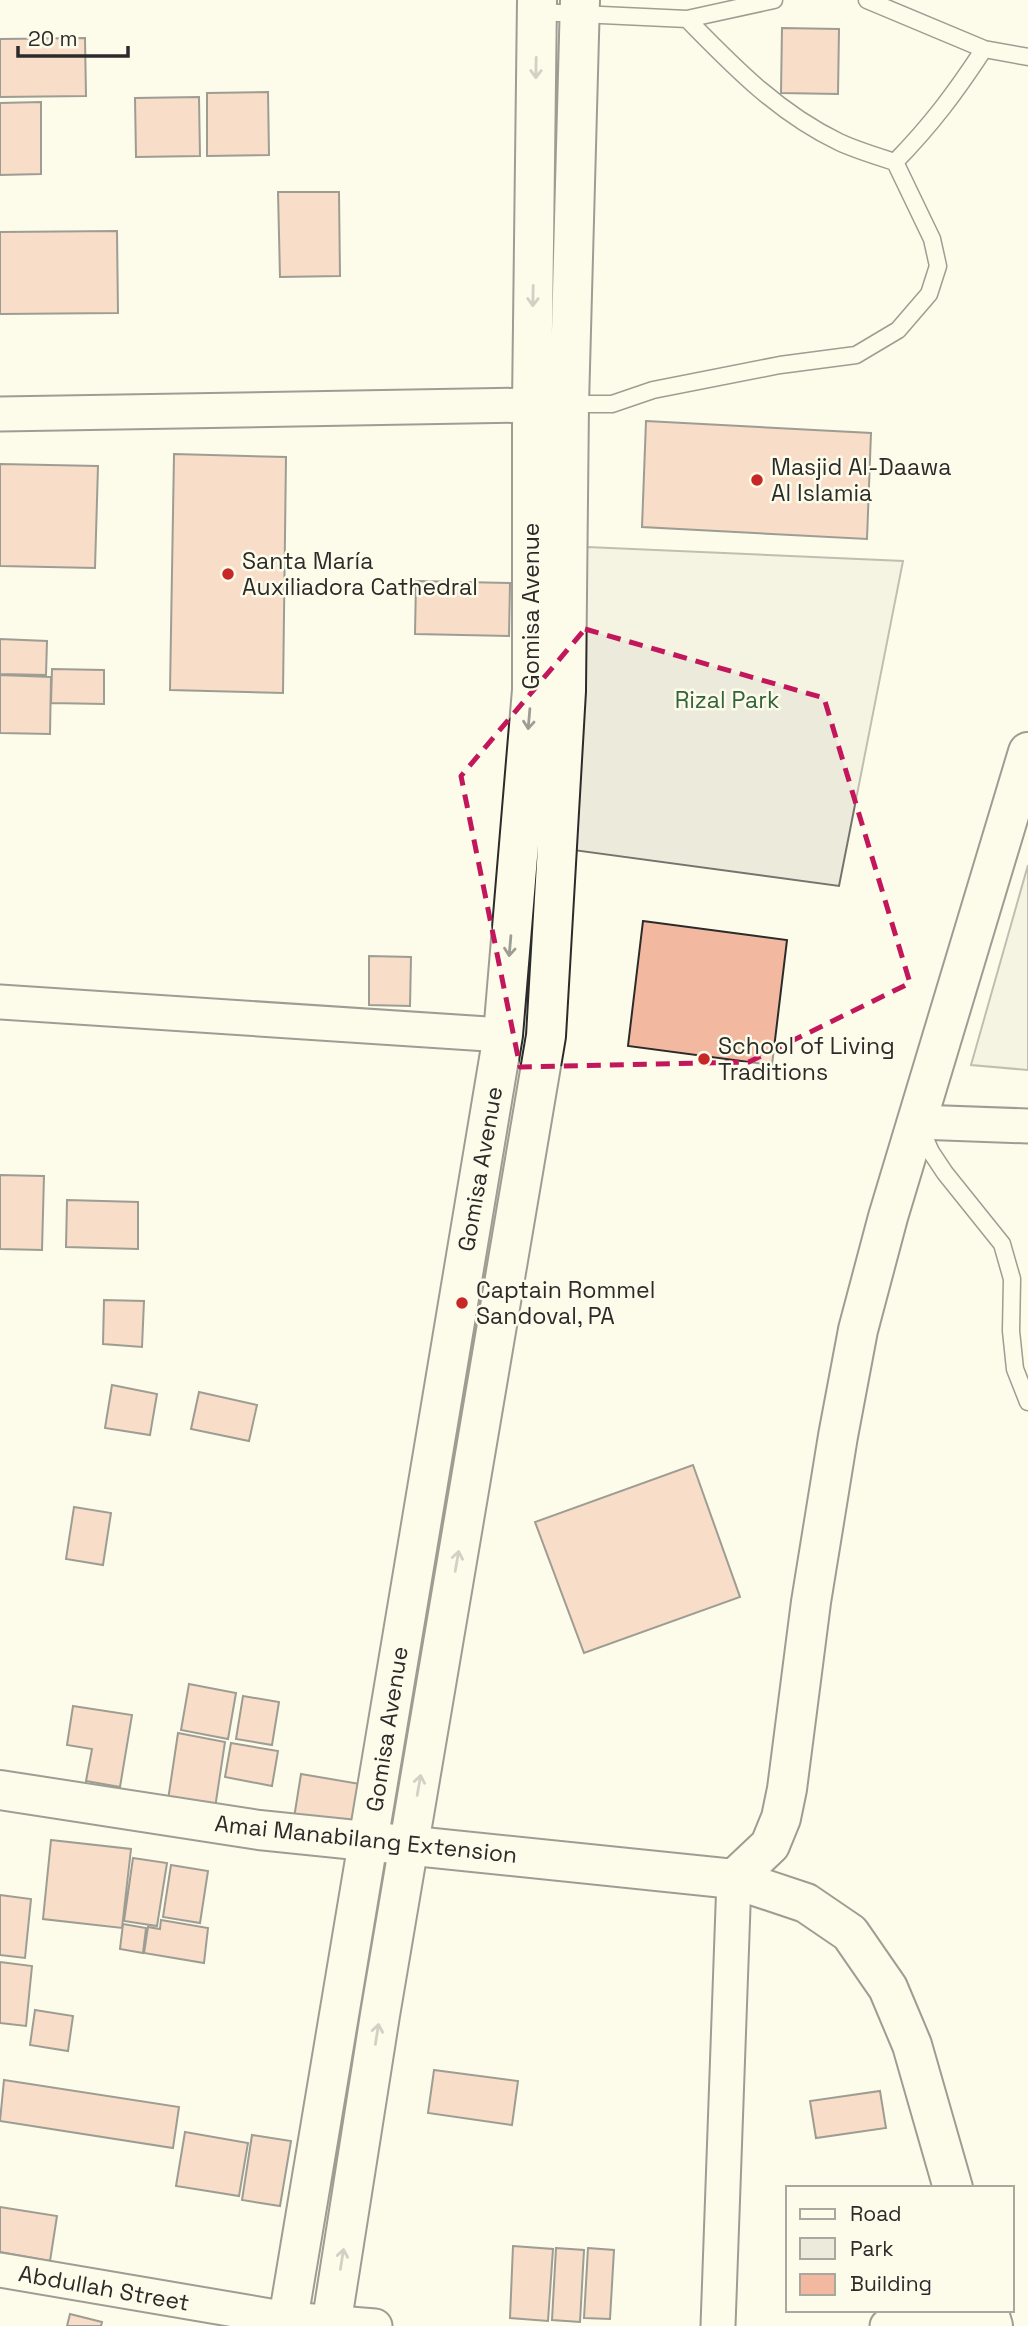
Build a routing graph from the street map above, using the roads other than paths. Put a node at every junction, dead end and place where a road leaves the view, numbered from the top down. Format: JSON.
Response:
{"nodes":[{"id":1,"x":774,"y":0,"type":"edge"},
{"id":2,"x":867,"y":0,"type":"edge"},
{"id":3,"x":537,"y":6,"type":"edge"},
{"id":4,"x":580,"y":7,"type":"edge"},
{"id":5,"x":687,"y":19,"type":"junction"},
{"id":6,"x":984,"y":49,"type":"junction"},
{"id":7,"x":1028,"y":57,"type":"edge"},
{"id":8,"x":895,"y":162,"type":"junction"},
{"id":9,"x":550,"y":405,"type":"junction"},
{"id":10,"x":0,"y":414,"type":"edge"},
{"id":11,"x":1028,"y":752,"type":"edge"},
{"id":12,"x":0,"y":1002,"type":"edge"},
{"id":13,"x":503,"y":1035,"type":"junction"},
{"id":14,"x":918,"y":1122,"type":"junction"},
{"id":15,"x":1028,"y":1126,"type":"edge"},
{"id":16,"x":1028,"y":1402,"type":"edge"},
{"id":17,"x":0,"y":1790,"type":"edge"},
{"id":18,"x":368,"y":1841,"type":"junction"},
{"id":19,"x":409,"y":1845,"type":"junction"},
{"id":20,"x":734,"y":1879,"type":"junction"},
{"id":21,"x":952,"y":2186,"type":"edge"},
{"id":22,"x":0,"y":2270,"type":"edge"},
{"id":23,"x":991,"y":2318,"type":"edge"},
{"id":24,"x":287,"y":2322,"type":"edge"},
{"id":25,"x":331,"y":2324,"type":"edge"},
{"id":26,"x":375,"y":2326,"type":"edge"},
{"id":27,"x":719,"y":2326,"type":"edge"},
{"id":28,"x":887,"y":2326,"type":"edge"}],
"edges":[{"from":1,"to":5,"type":"lane"},
{"from":2,"to":6,"type":"lane"},
{"from":3,"to":4,"type":"lane"},
{"from":3,"to":9,"type":"main road","name":"Gomisa Avenue","one_way":true},
{"from":4,"to":5,"type":"lane"},
{"from":4,"to":9,"type":"main road","name":"Gomisa Avenue"},
{"from":5,"to":8,"type":"lane"},
{"from":6,"to":7,"type":"lane"},
{"from":6,"to":8,"type":"lane"},
{"from":8,"to":9,"type":"lane"},
{"from":9,"to":10,"type":"street"},
{"from":9,"to":13,"type":"main road","name":"Gomisa Avenue","one_way":true},
{"from":19,"to":9,"type":"main road","name":"Gomisa Avenue","one_way":true},
{"from":11,"to":14,"type":"main road"},
{"from":12,"to":13,"type":"street"},
{"from":13,"to":18,"type":"main road","name":"Gomisa Avenue"},
{"from":14,"to":15,"type":"street"},
{"from":14,"to":16,"type":"lane"},
{"from":14,"to":20,"type":"main road"},
{"from":17,"to":18,"type":"main road","name":"Amai Manabilang Extension"},
{"from":18,"to":19,"type":"main road","name":"Amai Manabilang Extension"},
{"from":18,"to":24,"type":"main road","name":"Gomisa Avenue"},
{"from":19,"to":20,"type":"main road","name":"Amai Manabilang Extension"},
{"from":25,"to":19,"type":"main road","name":"Gomisa Avenue","one_way":true},
{"from":20,"to":21,"type":"main road","name":"Amai Manabilang Extension"},
{"from":20,"to":27,"type":"street"},
{"from":22,"to":24,"type":"street","name":"Abdullah Street"},
{"from":23,"to":28,"type":"street"},
{"from":24,"to":25,"type":"street","name":"Abdullah Street"},
{"from":25,"to":26,"type":"street","name":"Abdullah Street"}]}
